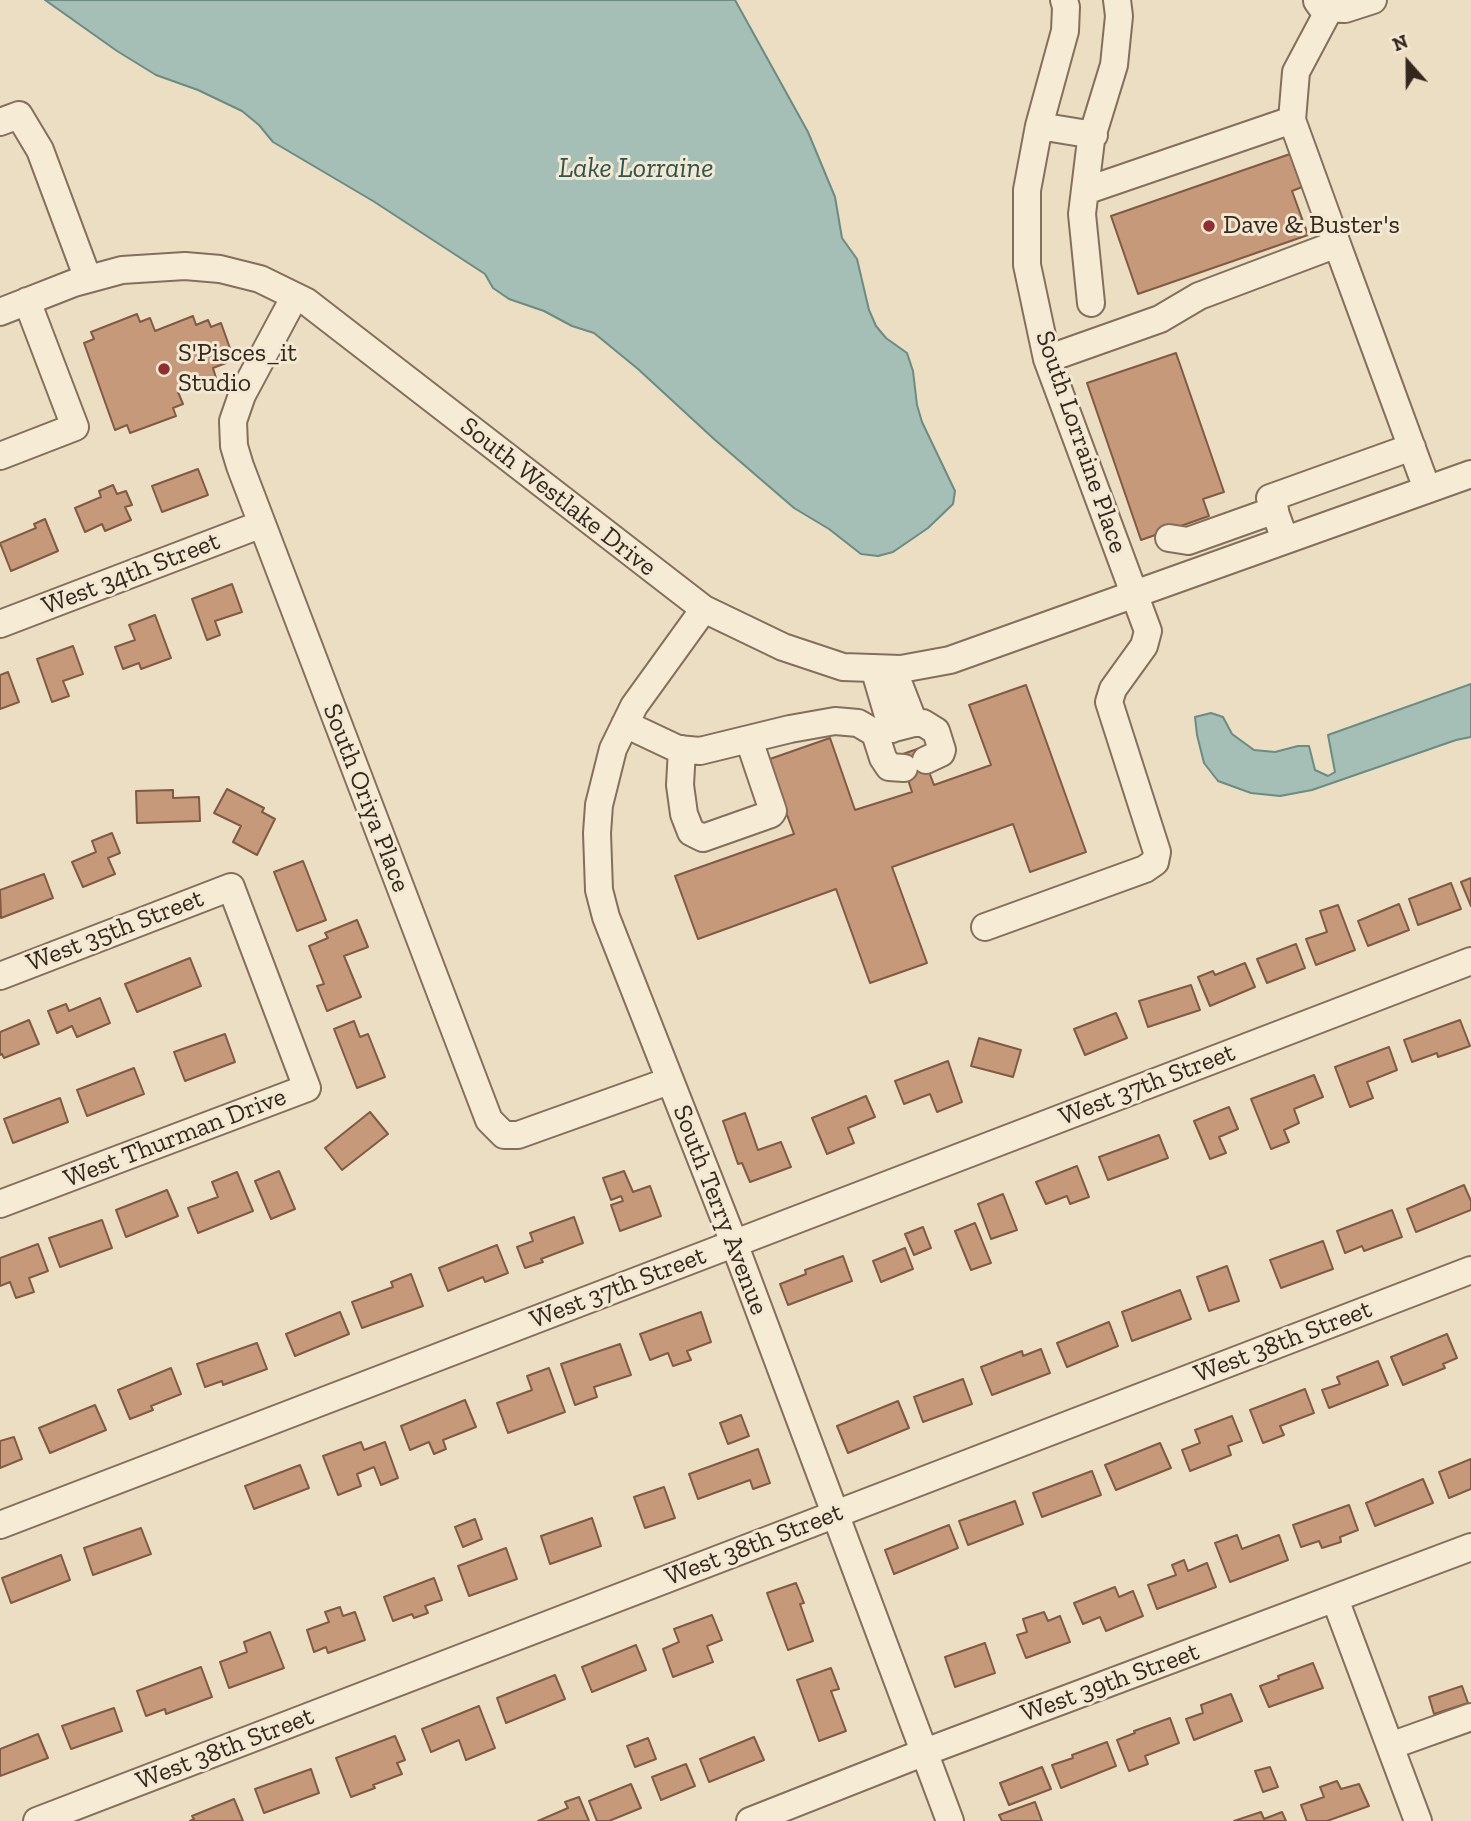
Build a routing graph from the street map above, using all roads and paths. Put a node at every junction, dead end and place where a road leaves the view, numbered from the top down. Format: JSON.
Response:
{"nodes":[{"id":1,"x":1064,"y":0,"type":"edge"},
{"id":2,"x":1117,"y":0,"type":"edge"},
{"id":3,"x":1373,"y":0,"type":"edge"},
{"id":4,"x":1323,"y":4,"type":"edge"},
{"id":5,"x":6,"y":114,"type":"edge"},
{"id":6,"x":1292,"y":120,"type":"junction"},
{"id":7,"x":1038,"y":126,"type":"junction"},
{"id":8,"x":1094,"y":135,"type":"junction"},
{"id":9,"x":1085,"y":191,"type":"junction"},
{"id":10,"x":1337,"y":244,"type":"junction"},
{"id":11,"x":88,"y":279,"type":"junction"},
{"id":12,"x":295,"y":296,"type":"junction"},
{"id":13,"x":27,"y":301,"type":"junction"},
{"id":14,"x":1091,"y":303,"type":"dead end"},
{"id":15,"x":0,"y":312,"type":"edge"},
{"id":16,"x":1047,"y":359,"type":"junction"},
{"id":17,"x":1412,"y":447,"type":"junction"},
{"id":18,"x":0,"y":456,"type":"edge"},
{"id":19,"x":1471,"y":474,"type":"edge"},
{"id":20,"x":1427,"y":489,"type":"junction"},
{"id":21,"x":1275,"y":510,"type":"junction"},
{"id":22,"x":262,"y":524,"type":"junction"},
{"id":23,"x":1169,"y":538,"type":"dead end"},
{"id":24,"x":1285,"y":540,"type":"junction"},
{"id":25,"x":1135,"y":594,"type":"junction"},
{"id":26,"x":704,"y":609,"type":"junction"},
{"id":27,"x":0,"y":624,"type":"edge"},
{"id":28,"x":884,"y":668,"type":"junction"},
{"id":29,"x":625,"y":724,"type":"junction"},
{"id":30,"x":894,"y":728,"type":"junction"},
{"id":31,"x":749,"y":740,"type":"junction"},
{"id":32,"x":682,"y":749,"type":"junction"},
{"id":33,"x":231,"y":887,"type":"joint"},
{"id":34,"x":985,"y":927,"type":"dead end"},
{"id":35,"x":1471,"y":961,"type":"edge"},
{"id":36,"x":0,"y":976,"type":"edge"},
{"id":37,"x":669,"y":1081,"type":"junction"},
{"id":38,"x":0,"y":1204,"type":"edge"},
{"id":39,"x":734,"y":1243,"type":"junction"},
{"id":40,"x":1471,"y":1270,"type":"edge"},
{"id":41,"x":836,"y":1514,"type":"junction"},
{"id":42,"x":0,"y":1525,"type":"edge"},
{"id":43,"x":1471,"y":1547,"type":"edge"},
{"id":44,"x":1335,"y":1599,"type":"junction"},
{"id":45,"x":1471,"y":1717,"type":"edge"},
{"id":46,"x":1390,"y":1746,"type":"junction"},
{"id":47,"x":925,"y":1752,"type":"junction"},
{"id":48,"x":37,"y":1821,"type":"edge"},
{"id":49,"x":750,"y":1821,"type":"edge"},
{"id":50,"x":950,"y":1821,"type":"edge"},
{"id":51,"x":1418,"y":1821,"type":"edge"}],
"edges":[{"from":1,"to":7,"type":"street","name":"South Lorraine Place"},
{"from":2,"to":8,"type":"street"},
{"from":3,"to":4,"type":"street"},
{"from":4,"to":6,"type":"street"},
{"from":5,"to":11,"type":"street"},
{"from":6,"to":9,"type":"street"},
{"from":6,"to":10,"type":"street"},
{"from":7,"to":8,"type":"street"},
{"from":7,"to":16,"type":"street","name":"South Lorraine Place"},
{"from":8,"to":9,"type":"street"},
{"from":9,"to":14,"type":"street"},
{"from":10,"to":16,"type":"street"},
{"from":10,"to":17,"type":"street"},
{"from":11,"to":12,"type":"street","name":"South Westlake Drive"},
{"from":11,"to":13,"type":"street","name":"South Westlake Drive"},
{"from":12,"to":22,"type":"street","name":"South Oriya Place"},
{"from":12,"to":26,"type":"street","name":"South Westlake Drive"},
{"from":13,"to":15,"type":"street","name":"South Westlake Drive"},
{"from":13,"to":18,"type":"street"},
{"from":16,"to":25,"type":"street","name":"South Lorraine Place"},
{"from":17,"to":20,"type":"street"},
{"from":17,"to":21,"type":"street"},
{"from":19,"to":20,"type":"street","name":"South Westlake Drive"},
{"from":20,"to":24,"type":"street","name":"South Westlake Drive"},
{"from":21,"to":23,"type":"street"},
{"from":21,"to":24,"type":"street"},
{"from":22,"to":27,"type":"street","name":"West 34th Street"},
{"from":22,"to":37,"type":"street","name":"South Oriya Place"},
{"from":24,"to":25,"type":"street","name":"South Westlake Drive"},
{"from":25,"to":28,"type":"street","name":"South Westlake Drive"},
{"from":25,"to":34,"type":"street","name":"South Lorraine Place"},
{"from":26,"to":28,"type":"street","name":"South Westlake Drive"},
{"from":26,"to":29,"type":"street","name":"South Terry Avenue"},
{"from":28,"to":30,"type":"street"},
{"from":29,"to":32,"type":"street"},
{"from":29,"to":37,"type":"street","name":"South Terry Avenue"},
{"from":30,"to":30,"type":"street"},
{"from":30,"to":31,"type":"street"},
{"from":31,"to":32,"type":"street"},
{"from":31,"to":32,"type":"street"},
{"from":33,"to":36,"type":"street","name":"West 35th Street"},
{"from":33,"to":38,"type":"street","name":"West Thurman Drive"},
{"from":35,"to":39,"type":"street","name":"West 37th Street"},
{"from":37,"to":39,"type":"street","name":"South Terry Avenue"},
{"from":39,"to":41,"type":"street","name":"South Terry Avenue"},
{"from":39,"to":42,"type":"street","name":"West 37th Street"},
{"from":40,"to":41,"type":"street","name":"West 38th Street"},
{"from":41,"to":47,"type":"street","name":"South Terry Avenue"},
{"from":41,"to":48,"type":"street","name":"West 38th Street"},
{"from":43,"to":44,"type":"street","name":"West 39th Street"},
{"from":44,"to":46,"type":"street"},
{"from":44,"to":47,"type":"street","name":"West 39th Street"},
{"from":45,"to":46,"type":"street"},
{"from":46,"to":51,"type":"street"},
{"from":47,"to":49,"type":"street","name":"West 39th Street"},
{"from":47,"to":50,"type":"street","name":"South Terry Avenue"}]}
